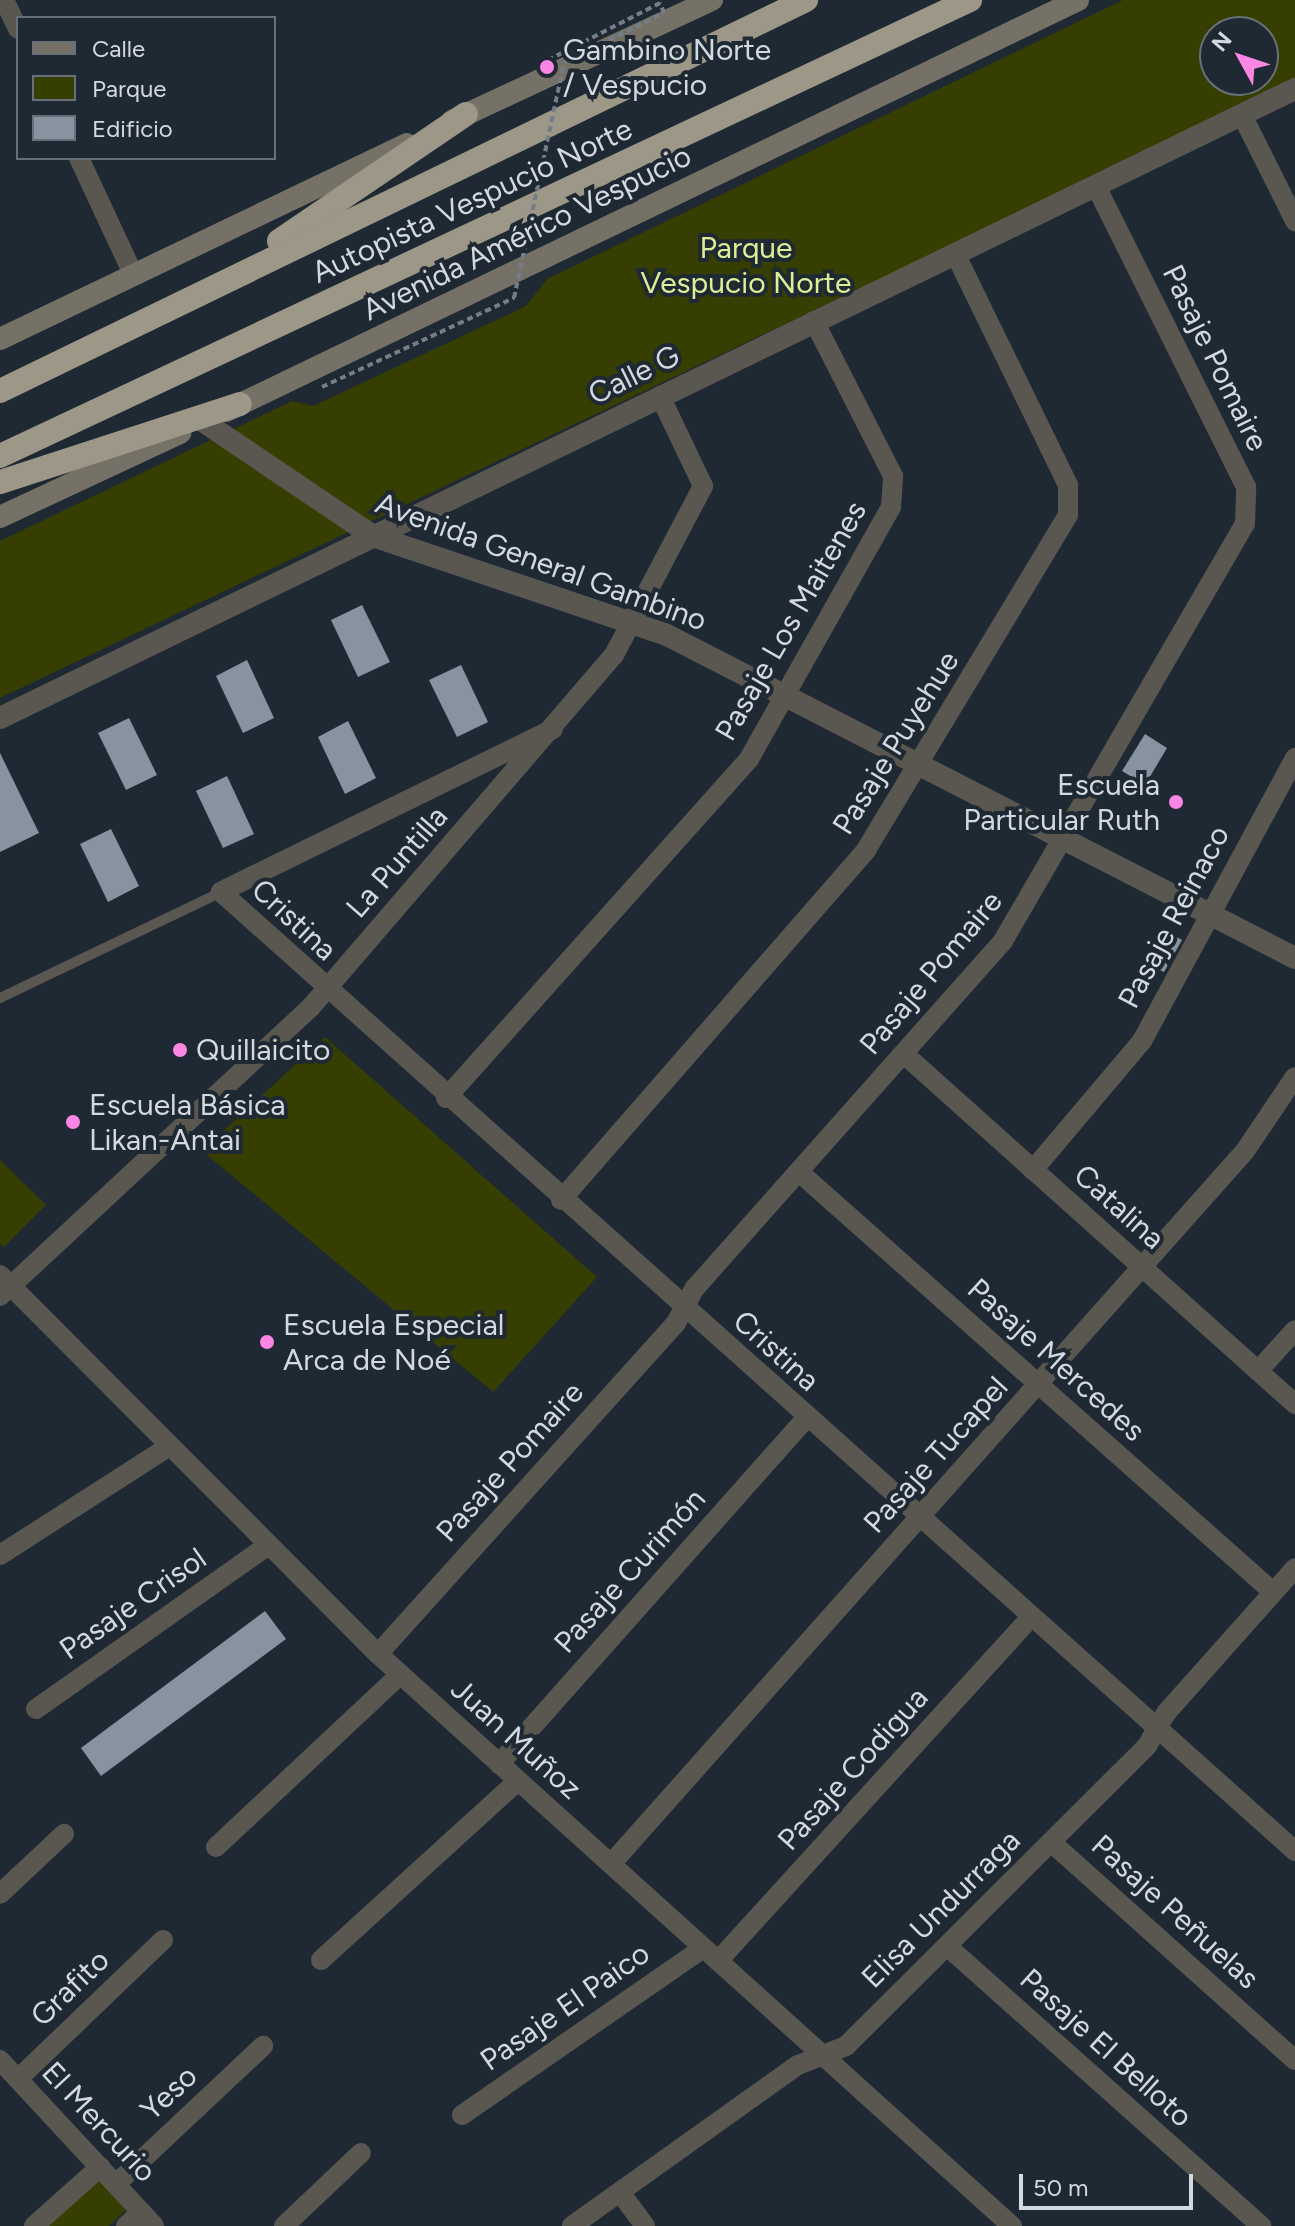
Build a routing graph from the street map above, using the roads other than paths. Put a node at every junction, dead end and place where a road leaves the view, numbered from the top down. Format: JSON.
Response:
{"nodes":[{"id":1,"x":4,"y":0,"type":"edge"},
{"id":2,"x":712,"y":0,"type":"edge"},
{"id":3,"x":806,"y":0,"type":"edge"},
{"id":4,"x":970,"y":0,"type":"edge"},
{"id":5,"x":1078,"y":0,"type":"edge"},
{"id":6,"x":16,"y":25,"type":"edge"},
{"id":7,"x":1295,"y":89,"type":"edge"},
{"id":8,"x":466,"y":114,"type":"junction"},
{"id":9,"x":1242,"y":115,"type":"junction"},
{"id":10,"x":80,"y":160,"type":"edge"},
{"id":11,"x":1096,"y":186,"type":"junction"},
{"id":12,"x":1295,"y":221,"type":"edge"},
{"id":13,"x":956,"y":255,"type":"junction"},
{"id":14,"x":133,"y":274,"type":"junction"},
{"id":15,"x":205,"y":291,"type":"junction"},
{"id":16,"x":814,"y":321,"type":"junction"},
{"id":17,"x":0,"y":339,"type":"edge"},
{"id":18,"x":0,"y":391,"type":"edge"},
{"id":19,"x":660,"y":396,"type":"junction"},
{"id":20,"x":240,"y":404,"type":"junction"},
{"id":21,"x":204,"y":422,"type":"junction"},
{"id":22,"x":0,"y":456,"type":"edge"},
{"id":23,"x":0,"y":482,"type":"edge"},
{"id":24,"x":0,"y":517,"type":"edge"},
{"id":25,"x":373,"y":536,"type":"junction"},
{"id":26,"x":635,"y":622,"type":"junction"},
{"id":27,"x":785,"y":695,"type":"junction"},
{"id":28,"x":0,"y":718,"type":"edge"},
{"id":29,"x":553,"y":729,"type":"junction"},
{"id":30,"x":1295,"y":758,"type":"edge"},
{"id":31,"x":916,"y":763,"type":"junction"},
{"id":32,"x":1063,"y":837,"type":"junction"},
{"id":33,"x":221,"y":892,"type":"junction"},
{"id":34,"x":1212,"y":912,"type":"junction"},
{"id":35,"x":1295,"y":958,"type":"edge"},
{"id":36,"x":325,"y":990,"type":"junction"},
{"id":37,"x":0,"y":998,"type":"edge"},
{"id":38,"x":904,"y":1054,"type":"junction"},
{"id":39,"x":1295,"y":1077,"type":"edge"},
{"id":40,"x":446,"y":1098,"type":"junction"},
{"id":41,"x":1033,"y":1170,"type":"junction"},
{"id":42,"x":799,"y":1172,"type":"junction"},
{"id":43,"x":561,"y":1200,"type":"junction"},
{"id":44,"x":1142,"y":1267,"type":"junction"},
{"id":45,"x":4,"y":1286,"type":"edge"},
{"id":46,"x":684,"y":1309,"type":"junction"},
{"id":47,"x":1295,"y":1330,"type":"edge"},
{"id":48,"x":1258,"y":1371,"type":"junction"},
{"id":49,"x":1038,"y":1384,"type":"junction"},
{"id":50,"x":1295,"y":1404,"type":"edge"},
{"id":51,"x":806,"y":1418,"type":"junction"},
{"id":52,"x":168,"y":1447,"type":"junction"},
{"id":53,"x":919,"y":1518,"type":"junction"},
{"id":54,"x":266,"y":1547,"type":"junction"},
{"id":55,"x":0,"y":1555,"type":"edge"},
{"id":56,"x":1295,"y":1568,"type":"edge"},
{"id":57,"x":1273,"y":1592,"type":"junction"},
{"id":58,"x":1031,"y":1617,"type":"junction"},
{"id":59,"x":378,"y":1654,"type":"junction"},
{"id":60,"x":400,"y":1675,"type":"junction"},
{"id":61,"x":36,"y":1709,"type":"dead end"},
{"id":62,"x":1158,"y":1730,"type":"junction"},
{"id":63,"x":499,"y":1764,"type":"junction"},
{"id":64,"x":518,"y":1781,"type":"junction"},
{"id":65,"x":64,"y":1834,"type":"dead end"},
{"id":66,"x":1051,"y":1842,"type":"junction"},
{"id":67,"x":216,"y":1847,"type":"dead end"},
{"id":68,"x":1295,"y":1851,"type":"edge"},
{"id":69,"x":611,"y":1864,"type":"junction"},
{"id":70,"x":0,"y":1894,"type":"edge"},
{"id":71,"x":163,"y":1940,"type":"dead end"},
{"id":72,"x":947,"y":1946,"type":"junction"},
{"id":73,"x":711,"y":1954,"type":"junction"},
{"id":74,"x":321,"y":1960,"type":"dead end"},
{"id":75,"x":263,"y":2046,"type":"dead end"},
{"id":76,"x":823,"y":2055,"type":"junction"},
{"id":77,"x":0,"y":2060,"type":"edge"},
{"id":78,"x":1295,"y":2060,"type":"edge"},
{"id":79,"x":18,"y":2079,"type":"junction"},
{"id":80,"x":462,"y":2115,"type":"dead end"},
{"id":81,"x":361,"y":2153,"type":"dead end"},
{"id":82,"x":100,"y":2167,"type":"junction"},
{"id":83,"x":116,"y":2184,"type":"junction"},
{"id":84,"x":620,"y":2192,"type":"junction"},
{"id":85,"x":141,"y":2221,"type":"edge"},
{"id":86,"x":34,"y":2226,"type":"edge"},
{"id":87,"x":284,"y":2226,"type":"edge"},
{"id":88,"x":572,"y":2226,"type":"edge"},
{"id":89,"x":645,"y":2226,"type":"edge"},
{"id":90,"x":1012,"y":2226,"type":"edge"},
{"id":91,"x":1261,"y":2226,"type":"edge"}],
"edges":[{"from":1,"to":6,"type":"street"},
{"from":2,"to":8,"type":"main road"},
{"from":3,"to":15,"type":"highway","name":"Autopista Vespucio Norte"},
{"from":4,"to":22,"type":"highway","name":"Autopista Vespucio Norte"},
{"from":5,"to":20,"type":"main road","name":"Avenida Américo Vespucio"},
{"from":7,"to":9,"type":"street","name":"Calle G"},
{"from":8,"to":14,"type":"main road"},
{"from":8,"to":15,"type":"highway"},
{"from":9,"to":11,"type":"street","name":"Calle G"},
{"from":9,"to":12,"type":"street"},
{"from":10,"to":14,"type":"street"},
{"from":11,"to":13,"type":"street","name":"Calle G"},
{"from":11,"to":32,"type":"street","name":"Pasaje Pomaire"},
{"from":13,"to":16,"type":"street","name":"Calle G"},
{"from":13,"to":31,"type":"street","name":"Pasaje Puyehue"},
{"from":14,"to":17,"type":"main road"},
{"from":15,"to":18,"type":"highway","name":"Autopista Vespucio Norte"},
{"from":16,"to":19,"type":"street","name":"Calle G"},
{"from":16,"to":27,"type":"street","name":"Pasaje Los Maitenes"},
{"from":19,"to":25,"type":"street","name":"Calle G"},
{"from":19,"to":26,"type":"street","name":"La Puntilla"},
{"from":20,"to":21,"type":"main road","name":"Avenida Américo Vespucio"},
{"from":20,"to":23,"type":"highway"},
{"from":21,"to":24,"type":"main road","name":"Avenida Américo Vespucio"},
{"from":21,"to":25,"type":"street","name":"Avenida General Gambino"},
{"from":25,"to":26,"type":"street","name":"Avenida General Gambino"},
{"from":25,"to":28,"type":"street","name":"Calle G"},
{"from":26,"to":27,"type":"street","name":"Avenida General Gambino"},
{"from":26,"to":29,"type":"street","name":"La Puntilla"},
{"from":27,"to":31,"type":"street","name":"Avenida General Gambino"},
{"from":27,"to":40,"type":"street","name":"Pasaje Los Maitenes"},
{"from":29,"to":33,"type":"street"},
{"from":29,"to":36,"type":"street","name":"La Puntilla"},
{"from":30,"to":34,"type":"street","name":"Pasaje Reinaco"},
{"from":31,"to":32,"type":"street","name":"Avenida General Gambino"},
{"from":31,"to":43,"type":"street","name":"Pasaje Puyehue"},
{"from":32,"to":34,"type":"street","name":"Avenida General Gambino"},
{"from":32,"to":38,"type":"street","name":"Pasaje Pomaire"},
{"from":33,"to":36,"type":"street","name":"Cristina"},
{"from":33,"to":37,"type":"lane"},
{"from":34,"to":35,"type":"street","name":"Avenida General Gambino"},
{"from":34,"to":41,"type":"street","name":"Pasaje Reinaco"},
{"from":36,"to":40,"type":"street","name":"Cristina"},
{"from":36,"to":45,"type":"street","name":"La Puntilla"},
{"from":38,"to":41,"type":"street","name":"Catalina"},
{"from":38,"to":42,"type":"street","name":"Pasaje Pomaire"},
{"from":39,"to":44,"type":"street","name":"Pasaje Tucapel"},
{"from":40,"to":43,"type":"street","name":"Cristina"},
{"from":41,"to":44,"type":"street","name":"Catalina"},
{"from":42,"to":46,"type":"street","name":"Pasaje Pomaire"},
{"from":42,"to":49,"type":"street","name":"Pasaje Mercedes"},
{"from":43,"to":46,"type":"street","name":"Cristina"},
{"from":44,"to":48,"type":"street","name":"Catalina"},
{"from":44,"to":49,"type":"street","name":"Pasaje Tucapel"},
{"from":45,"to":52,"type":"street","name":"Juan Muñoz"},
{"from":46,"to":51,"type":"street","name":"Cristina"},
{"from":46,"to":59,"type":"street","name":"Pasaje Pomaire"},
{"from":47,"to":48,"type":"street"},
{"from":48,"to":50,"type":"street","name":"Catalina"},
{"from":49,"to":53,"type":"street","name":"Pasaje Tucapel"},
{"from":49,"to":57,"type":"street","name":"Pasaje Mercedes"},
{"from":51,"to":53,"type":"street","name":"Cristina"},
{"from":51,"to":63,"type":"street","name":"Pasaje Curimón"},
{"from":52,"to":54,"type":"street","name":"Juan Muñoz"},
{"from":52,"to":55,"type":"street"},
{"from":53,"to":58,"type":"street","name":"Cristina"},
{"from":53,"to":69,"type":"street","name":"Pasaje Tucapel"},
{"from":54,"to":59,"type":"street","name":"Juan Muñoz"},
{"from":54,"to":61,"type":"street","name":"Pasaje Crisol"},
{"from":56,"to":57,"type":"street","name":"Elisa Undurraga"},
{"from":57,"to":62,"type":"street","name":"Elisa Undurraga"},
{"from":58,"to":62,"type":"street","name":"Cristina"},
{"from":58,"to":73,"type":"street","name":"Pasaje Codigua"},
{"from":59,"to":60,"type":"street","name":"Juan Muñoz"},
{"from":60,"to":63,"type":"street","name":"Juan Muñoz"},
{"from":60,"to":67,"type":"street"},
{"from":62,"to":66,"type":"street","name":"Elisa Undurraga"},
{"from":62,"to":68,"type":"street","name":"Cristina"},
{"from":63,"to":64,"type":"street","name":"Juan Muñoz"},
{"from":64,"to":69,"type":"street","name":"Juan Muñoz"},
{"from":64,"to":74,"type":"street"},
{"from":65,"to":70,"type":"street"},
{"from":66,"to":72,"type":"street","name":"Elisa Undurraga"},
{"from":66,"to":78,"type":"street","name":"Pasaje Peñuelas"},
{"from":69,"to":73,"type":"street","name":"Juan Muñoz"},
{"from":71,"to":79,"type":"street","name":"Grafito"},
{"from":72,"to":76,"type":"street","name":"Elisa Undurraga"},
{"from":72,"to":91,"type":"street","name":"Pasaje El Belloto"},
{"from":73,"to":76,"type":"street","name":"Juan Muñoz"},
{"from":73,"to":80,"type":"street","name":"Pasaje El Paico"},
{"from":75,"to":83,"type":"street","name":"Yeso"},
{"from":76,"to":84,"type":"street","name":"Elisa Undurraga"},
{"from":76,"to":90,"type":"street","name":"Juan Muñoz"},
{"from":77,"to":79,"type":"street","name":"El Mercurio"},
{"from":79,"to":82,"type":"street","name":"El Mercurio"},
{"from":81,"to":87,"type":"street"},
{"from":82,"to":83,"type":"street","name":"El Mercurio"},
{"from":82,"to":86,"type":"street"},
{"from":83,"to":85,"type":"street","name":"El Mercurio"},
{"from":84,"to":88,"type":"street","name":"Elisa Undurraga"},
{"from":84,"to":89,"type":"street"}]}
